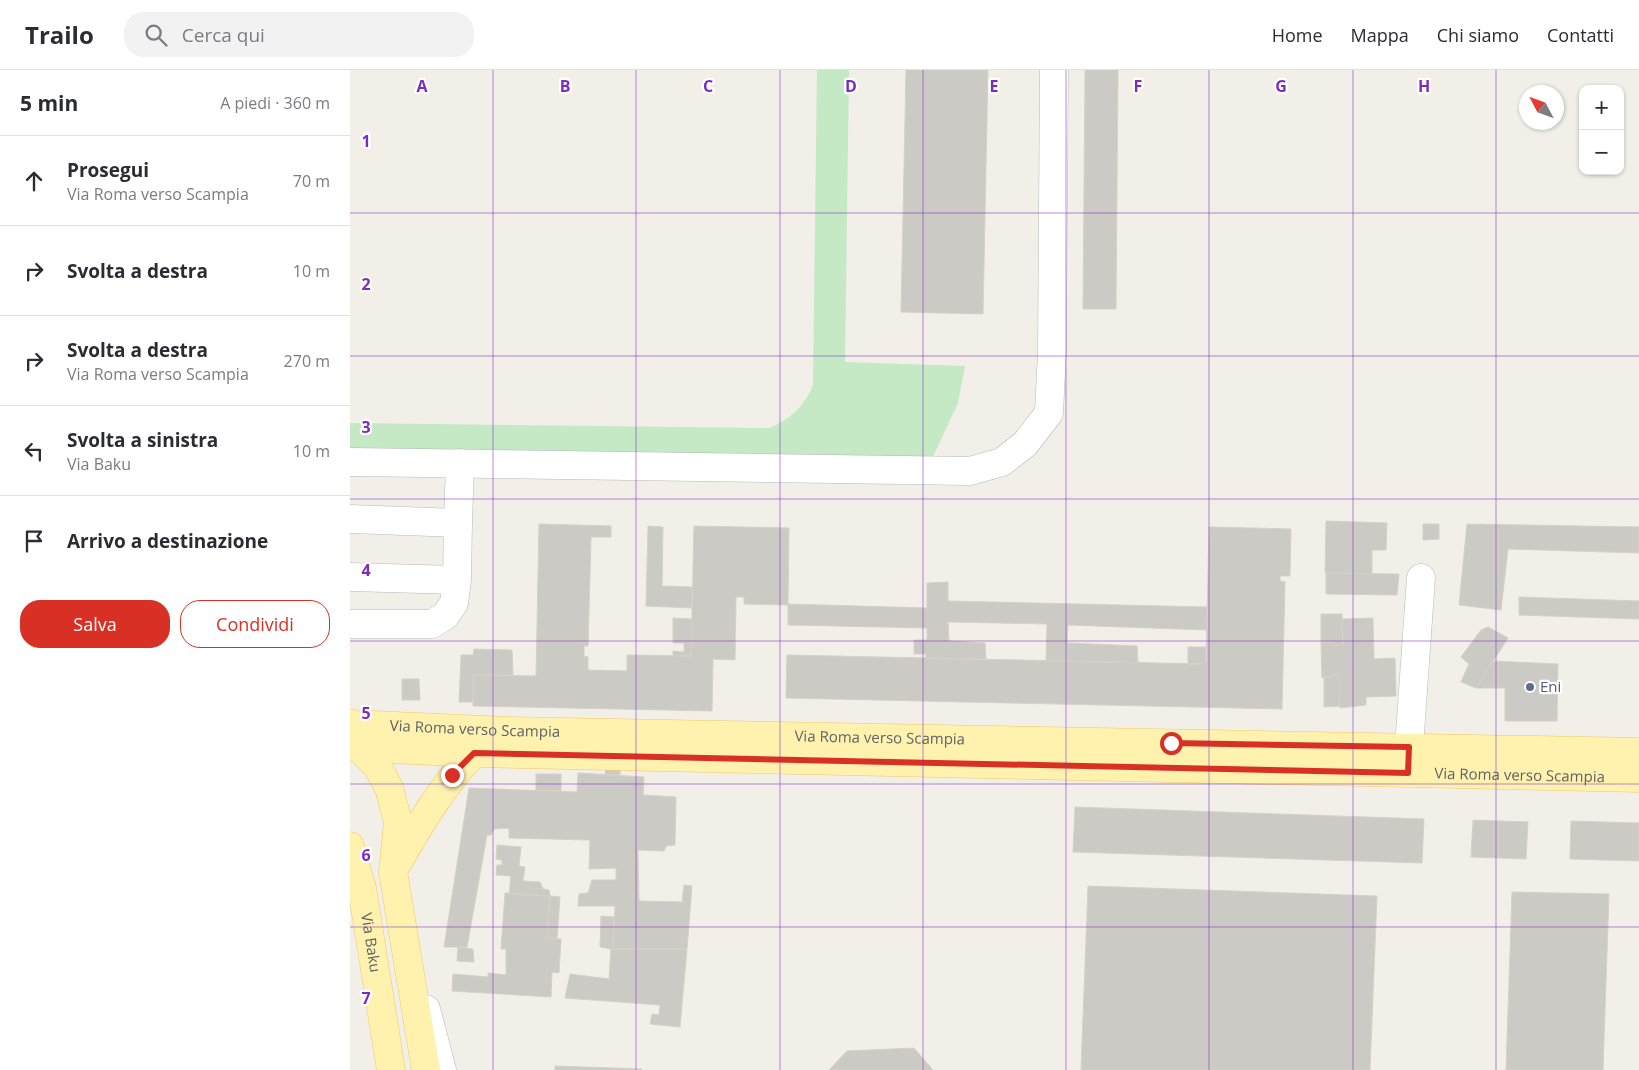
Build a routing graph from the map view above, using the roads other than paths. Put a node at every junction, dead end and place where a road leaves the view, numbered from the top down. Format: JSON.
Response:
{"nodes":[{"id":1,"x":1054,"y":70,"type":"edge"},
{"id":2,"x":350,"y":462,"type":"edge"},
{"id":3,"x":460,"y":463,"type":"junction"},
{"id":4,"x":350,"y":519,"type":"edge"},
{"id":5,"x":458,"y":523,"type":"junction"},
{"id":6,"x":350,"y":577,"type":"edge"},
{"id":7,"x":1421,"y":578,"type":"dead end"},
{"id":8,"x":457,"y":580,"type":"junction"},
{"id":9,"x":350,"y":624,"type":"edge"},
{"id":10,"x":357,"y":737,"type":"edge"},
{"id":11,"x":1639,"y":752,"type":"edge"},
{"id":12,"x":474,"y":753,"type":"junction"},
{"id":13,"x":1409,"y":760,"type":"junction"},
{"id":14,"x":1639,"y":778,"type":"edge"},
{"id":15,"x":350,"y":846,"type":"edge"},
{"id":16,"x":393,"y":872,"type":"junction"},
{"id":17,"x":404,"y":934,"type":"junction"},
{"id":18,"x":391,"y":1070,"type":"edge"},
{"id":19,"x":426,"y":1070,"type":"edge"},
{"id":20,"x":442,"y":1070,"type":"edge"}],
"edges":[{"from":1,"to":3,"type":"street"},
{"from":2,"to":3,"type":"street"},
{"from":3,"to":5,"type":"street"},
{"from":4,"to":5,"type":"street"},
{"from":5,"to":8,"type":"street"},
{"from":6,"to":8,"type":"street"},
{"from":7,"to":13,"type":"street"},
{"from":8,"to":9,"type":"street"},
{"from":10,"to":12,"type":"main road","name":"Via Roma verso Scampia"},
{"from":10,"to":13,"type":"main road","name":"Via Roma verso Scampia"},
{"from":10,"to":16,"type":"main road"},
{"from":11,"to":13,"type":"main road","name":"Via Roma verso Scampia"},
{"from":12,"to":13,"type":"main road","name":"Via Roma verso Scampia"},
{"from":12,"to":16,"type":"main road"},
{"from":13,"to":14,"type":"main road","name":"Via Roma verso Scampia"},
{"from":15,"to":18,"type":"main road","name":"Via Baku"},
{"from":16,"to":17,"type":"main road"},
{"from":17,"to":19,"type":"main road"},
{"from":17,"to":20,"type":"street"}]}
